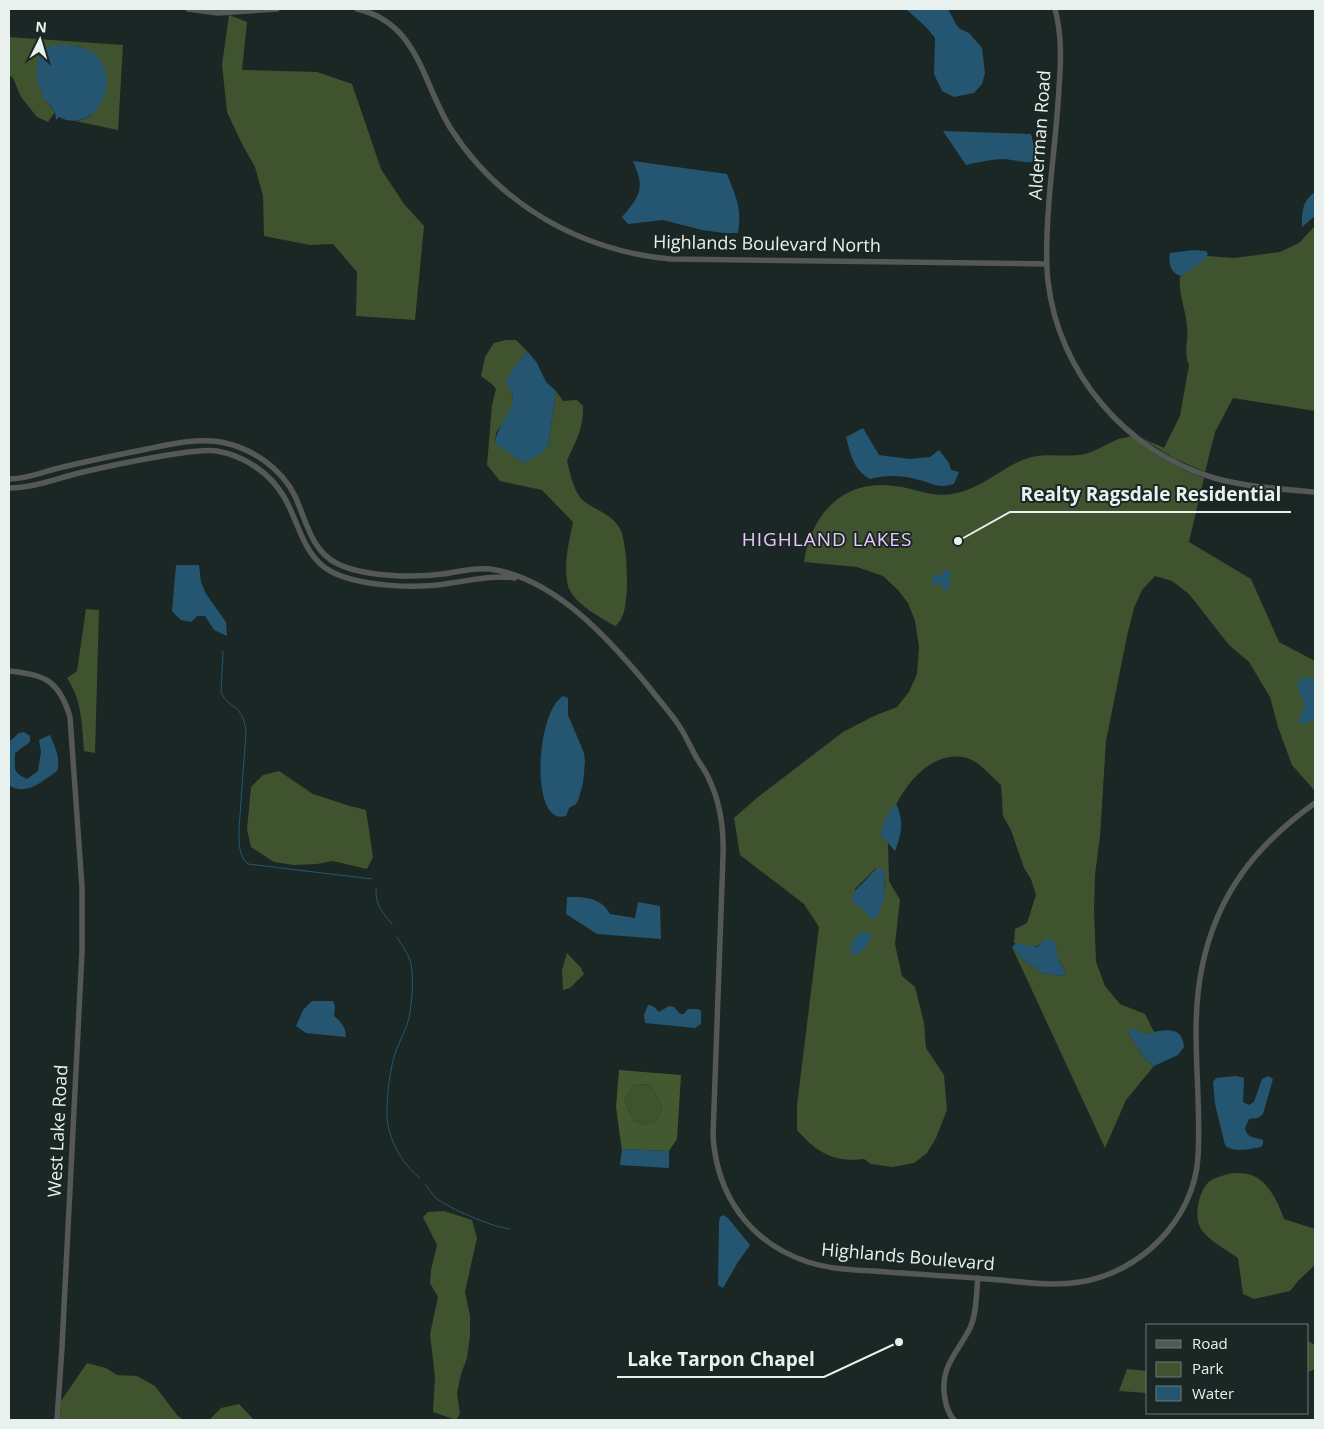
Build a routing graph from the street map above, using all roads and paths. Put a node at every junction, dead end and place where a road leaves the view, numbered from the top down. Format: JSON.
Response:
{"nodes":[{"id":1,"x":188,"y":9,"type":"edge"},
{"id":2,"x":277,"y":9,"type":"edge"},
{"id":3,"x":358,"y":9,"type":"edge"},
{"id":4,"x":1055,"y":9,"type":"edge"},
{"id":5,"x":1047,"y":264,"type":"junction"},
{"id":6,"x":9,"y":479,"type":"edge"},
{"id":7,"x":9,"y":488,"type":"edge"},
{"id":8,"x":1315,"y":492,"type":"edge"},
{"id":9,"x":525,"y":580,"type":"junction"},
{"id":10,"x":9,"y":670,"type":"edge"},
{"id":11,"x":1315,"y":803,"type":"edge"},
{"id":12,"x":978,"y":1278,"type":"junction"},
{"id":13,"x":57,"y":1420,"type":"edge"},
{"id":14,"x":954,"y":1420,"type":"edge"}],
"edges":[{"from":1,"to":2,"type":"street"},
{"from":3,"to":5,"type":"street","name":"Highlands Boulevard North"},
{"from":4,"to":5,"type":"street","name":"Alderman Road"},
{"from":5,"to":8,"type":"street"},
{"from":6,"to":9,"type":"street","name":"Highlands Boulevard"},
{"from":7,"to":9,"type":"street","name":"Highlands Boulevard"},
{"from":9,"to":12,"type":"street","name":"Highlands Boulevard"},
{"from":10,"to":13,"type":"street","name":"West Lake Road"},
{"from":11,"to":12,"type":"street","name":"Highlands Boulevard"},
{"from":12,"to":14,"type":"street"}]}
